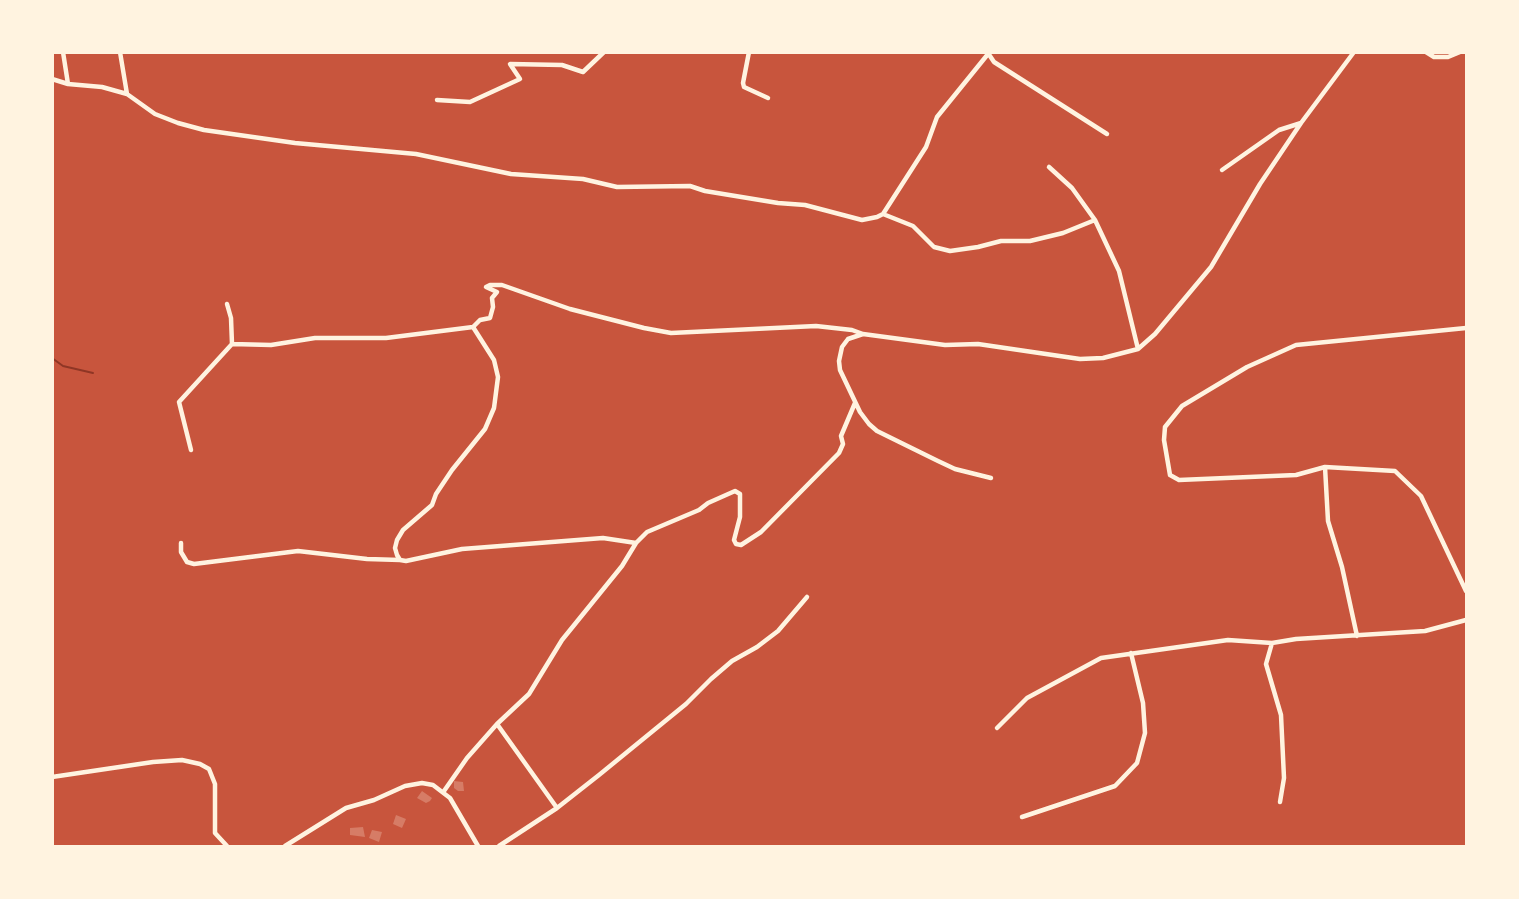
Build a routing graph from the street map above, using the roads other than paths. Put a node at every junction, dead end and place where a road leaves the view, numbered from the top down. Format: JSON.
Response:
{"nodes":[{"id":1,"x":63,"y":52,"type":"edge"},
{"id":2,"x":120,"y":52,"type":"edge"},
{"id":3,"x":604,"y":52,"type":"edge"},
{"id":4,"x":749,"y":52,"type":"edge"},
{"id":5,"x":1354,"y":52,"type":"edge"},
{"id":6,"x":1426,"y":52,"type":"edge"},
{"id":7,"x":1460,"y":52,"type":"edge"},
{"id":8,"x":988,"y":53,"type":"edge"},
{"id":9,"x":52,"y":79,"type":"edge"},
{"id":10,"x":68,"y":84,"type":"junction"},
{"id":11,"x":127,"y":94,"type":"junction"},
{"id":12,"x":768,"y":97,"type":"dead end"},
{"id":13,"x":437,"y":100,"type":"dead end"},
{"id":14,"x":1301,"y":122,"type":"junction"},
{"id":15,"x":1107,"y":134,"type":"dead end"},
{"id":16,"x":1049,"y":167,"type":"dead end"},
{"id":17,"x":1222,"y":170,"type":"dead end"},
{"id":18,"x":883,"y":214,"type":"junction"},
{"id":19,"x":1095,"y":220,"type":"junction"},
{"id":20,"x":227,"y":304,"type":"dead end"},
{"id":21,"x":1466,"y":321,"type":"edge"},
{"id":22,"x":473,"y":327,"type":"junction"},
{"id":23,"x":1452,"y":328,"type":"junction"},
{"id":24,"x":1466,"y":328,"type":"edge"},
{"id":25,"x":863,"y":334,"type":"junction"},
{"id":26,"x":232,"y":344,"type":"junction"},
{"id":27,"x":1138,"y":349,"type":"junction"},
{"id":28,"x":855,"y":402,"type":"junction"},
{"id":29,"x":191,"y":450,"type":"dead end"},
{"id":30,"x":1325,"y":467,"type":"junction"},
{"id":31,"x":991,"y":478,"type":"dead end"},
{"id":32,"x":181,"y":543,"type":"dead end"},
{"id":33,"x":636,"y":543,"type":"junction"},
{"id":34,"x":400,"y":560,"type":"junction"},
{"id":35,"x":1466,"y":591,"type":"edge"},
{"id":36,"x":807,"y":597,"type":"dead end"},
{"id":37,"x":1466,"y":620,"type":"edge"},
{"id":38,"x":1357,"y":636,"type":"junction"},
{"id":39,"x":1272,"y":643,"type":"junction"},
{"id":40,"x":1130,"y":653,"type":"junction"},
{"id":41,"x":496,"y":724,"type":"junction"},
{"id":42,"x":997,"y":727,"type":"dead end"},
{"id":43,"x":52,"y":777,"type":"edge"},
{"id":44,"x":444,"y":791,"type":"junction"},
{"id":45,"x":1280,"y":802,"type":"dead end"},
{"id":46,"x":556,"y":808,"type":"junction"},
{"id":47,"x":1022,"y":817,"type":"dead end"},
{"id":48,"x":227,"y":846,"type":"edge"},
{"id":49,"x":285,"y":846,"type":"edge"},
{"id":50,"x":478,"y":846,"type":"edge"},
{"id":51,"x":499,"y":846,"type":"edge"}],
"edges":[{"from":1,"to":10,"type":"street"},
{"from":2,"to":11,"type":"street"},
{"from":3,"to":13,"type":"street"},
{"from":4,"to":12,"type":"street"},
{"from":5,"to":14,"type":"street"},
{"from":6,"to":7,"type":"street"},
{"from":8,"to":15,"type":"street"},
{"from":8,"to":18,"type":"street"},
{"from":9,"to":10,"type":"street"},
{"from":10,"to":11,"type":"street"},
{"from":11,"to":18,"type":"street"},
{"from":14,"to":17,"type":"street"},
{"from":14,"to":27,"type":"street"},
{"from":16,"to":19,"type":"street"},
{"from":18,"to":19,"type":"street"},
{"from":19,"to":27,"type":"street"},
{"from":20,"to":26,"type":"street"},
{"from":21,"to":23,"type":"street"},
{"from":22,"to":25,"type":"street"},
{"from":22,"to":26,"type":"street"},
{"from":22,"to":34,"type":"street"},
{"from":23,"to":24,"type":"street"},
{"from":23,"to":30,"type":"street"},
{"from":25,"to":27,"type":"street"},
{"from":25,"to":28,"type":"street"},
{"from":26,"to":29,"type":"street"},
{"from":28,"to":31,"type":"street"},
{"from":28,"to":33,"type":"street"},
{"from":30,"to":35,"type":"street"},
{"from":30,"to":38,"type":"street"},
{"from":32,"to":34,"type":"street"},
{"from":33,"to":34,"type":"street"},
{"from":33,"to":41,"type":"street"},
{"from":36,"to":46,"type":"street"},
{"from":37,"to":38,"type":"street"},
{"from":38,"to":39,"type":"street"},
{"from":39,"to":40,"type":"street"},
{"from":39,"to":45,"type":"street"},
{"from":40,"to":42,"type":"street"},
{"from":40,"to":47,"type":"street"},
{"from":41,"to":44,"type":"street"},
{"from":41,"to":46,"type":"street"},
{"from":43,"to":48,"type":"street"},
{"from":44,"to":49,"type":"street"},
{"from":44,"to":50,"type":"street"},
{"from":46,"to":51,"type":"street"}]}
